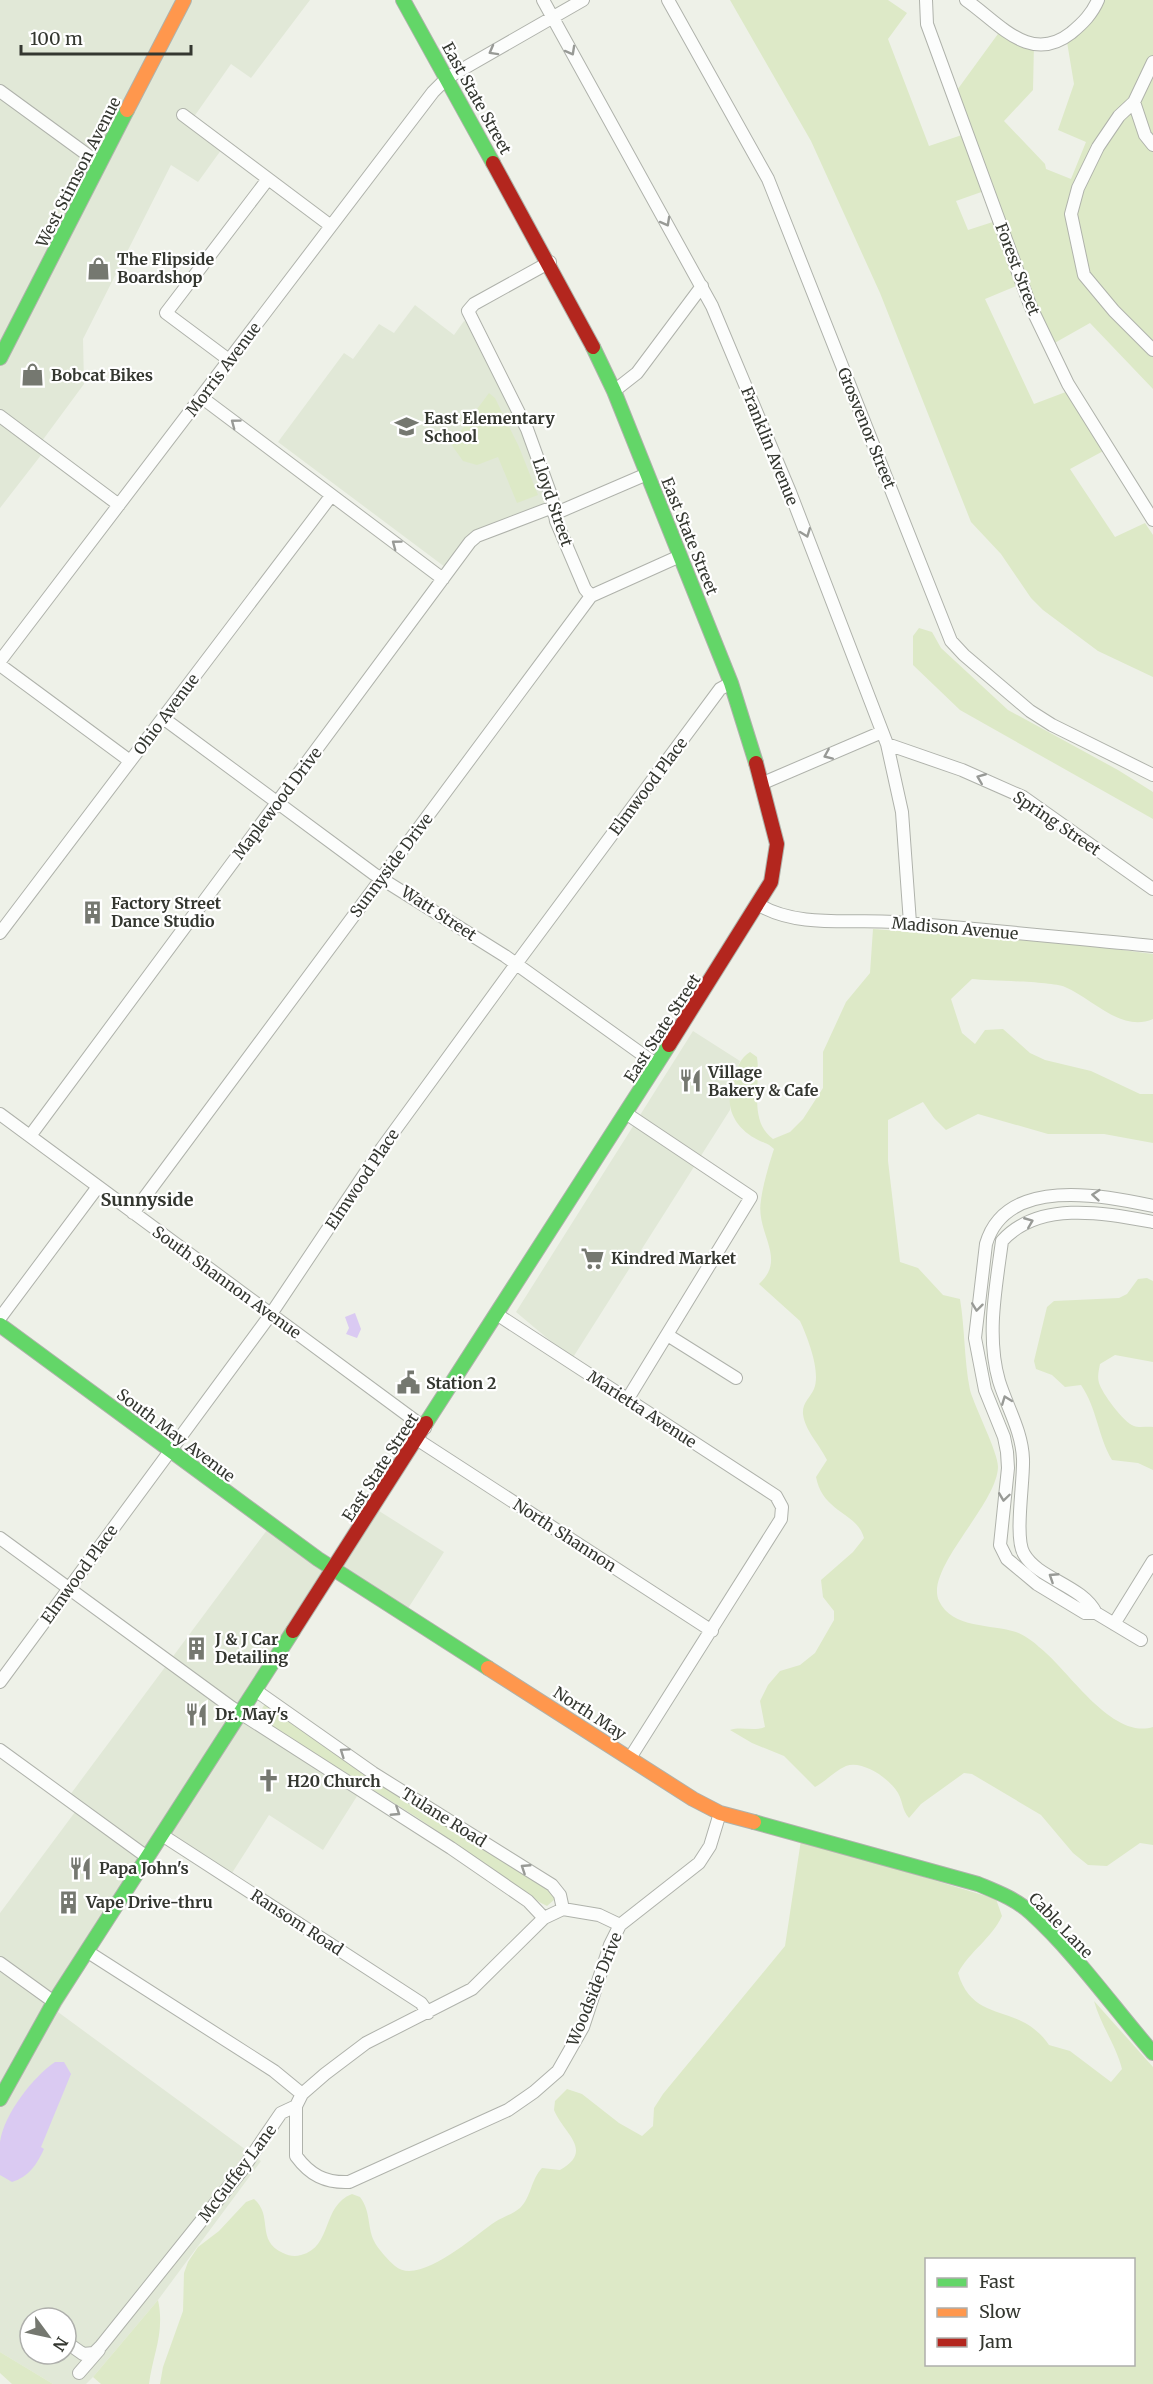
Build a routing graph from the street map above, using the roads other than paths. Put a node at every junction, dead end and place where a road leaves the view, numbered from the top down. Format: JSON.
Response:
{"nodes":[{"id":1,"x":184,"y":0,"type":"edge"},
{"id":2,"x":403,"y":0,"type":"edge"},
{"id":3,"x":543,"y":0,"type":"edge"},
{"id":4,"x":583,"y":0,"type":"edge"},
{"id":5,"x":668,"y":0,"type":"edge"},
{"id":6,"x":926,"y":0,"type":"edge"},
{"id":7,"x":966,"y":0,"type":"edge"},
{"id":8,"x":1098,"y":0,"type":"edge"},
{"id":9,"x":553,"y":18,"type":"junction"},
{"id":10,"x":1153,"y":62,"type":"edge"},
{"id":11,"x":447,"y":78,"type":"junction"},
{"id":12,"x":0,"y":91,"type":"edge"},
{"id":13,"x":1134,"y":102,"type":"junction"},
{"id":14,"x":183,"y":115,"type":"dead end"},
{"id":15,"x":1149,"y":140,"type":"edge"},
{"id":16,"x":100,"y":164,"type":"junction"},
{"id":17,"x":268,"y":179,"type":"junction"},
{"id":18,"x":331,"y":226,"type":"junction"},
{"id":19,"x":550,"y":261,"type":"junction"},
{"id":20,"x":702,"y":286,"type":"junction"},
{"id":21,"x":1153,"y":350,"type":"edge"},
{"id":22,"x":0,"y":358,"type":"edge"},
{"id":23,"x":229,"y":360,"type":"junction"},
{"id":24,"x":614,"y":391,"type":"junction"},
{"id":25,"x":201,"y":397,"type":"junction"},
{"id":26,"x":0,"y":416,"type":"edge"},
{"id":27,"x":647,"y":474,"type":"junction"},
{"id":28,"x":331,"y":496,"type":"junction"},
{"id":29,"x":119,"y":505,"type":"junction"},
{"id":30,"x":553,"y":510,"type":"junction"},
{"id":31,"x":1153,"y":520,"type":"edge"},
{"id":32,"x":680,"y":556,"type":"junction"},
{"id":33,"x":442,"y":579,"type":"junction"},
{"id":34,"x":591,"y":596,"type":"junction"},
{"id":35,"x":0,"y":663,"type":"edge"},
{"id":36,"x":731,"y":683,"type":"junction"},
{"id":37,"x":163,"y":718,"type":"junction"},
{"id":38,"x":885,"y":738,"type":"junction"},
{"id":39,"x":130,"y":761,"type":"junction"},
{"id":40,"x":1153,"y":775,"type":"edge"},
{"id":41,"x":763,"y":783,"type":"junction"},
{"id":42,"x":278,"y":802,"type":"junction"},
{"id":43,"x":382,"y":877,"type":"junction"},
{"id":44,"x":1153,"y":889,"type":"edge"},
{"id":45,"x":759,"y":905,"type":"junction"},
{"id":46,"x":910,"y":923,"type":"junction"},
{"id":47,"x":0,"y":933,"type":"edge"},
{"id":48,"x":1153,"y":946,"type":"edge"},
{"id":49,"x":516,"y":963,"type":"junction"},
{"id":50,"x":657,"y":1065,"type":"junction"},
{"id":51,"x":0,"y":1114,"type":"edge"},
{"id":52,"x":627,"y":1114,"type":"junction"},
{"id":53,"x":30,"y":1136,"type":"junction"},
{"id":54,"x":97,"y":1188,"type":"junction"},
{"id":55,"x":1153,"y":1206,"type":"edge"},
{"id":56,"x":133,"y":1213,"type":"junction"},
{"id":57,"x":1153,"y":1222,"type":"edge"},
{"id":58,"x":271,"y":1314,"type":"junction"},
{"id":59,"x":498,"y":1315,"type":"junction"},
{"id":60,"x":0,"y":1318,"type":"edge"},
{"id":61,"x":0,"y":1325,"type":"edge"},
{"id":62,"x":669,"y":1335,"type":"junction"},
{"id":63,"x":736,"y":1378,"type":"dead end"},
{"id":64,"x":627,"y":1400,"type":"junction"},
{"id":65,"x":425,"y":1428,"type":"junction"},
{"id":66,"x":417,"y":1440,"type":"junction"},
{"id":67,"x":170,"y":1451,"type":"junction"},
{"id":68,"x":0,"y":1538,"type":"edge"},
{"id":69,"x":1153,"y":1561,"type":"edge"},
{"id":70,"x":334,"y":1569,"type":"junction"},
{"id":71,"x":69,"y":1588,"type":"junction"},
{"id":72,"x":1096,"y":1614,"type":"junction"},
{"id":73,"x":1114,"y":1624,"type":"junction"},
{"id":74,"x":712,"y":1630,"type":"junction"},
{"id":75,"x":1141,"y":1640,"type":"dead end"},
{"id":76,"x":0,"y":1682,"type":"edge"},
{"id":77,"x":255,"y":1690,"type":"junction"},
{"id":78,"x":240,"y":1713,"type":"junction"},
{"id":79,"x":0,"y":1750,"type":"edge"},
{"id":80,"x":630,"y":1758,"type":"junction"},
{"id":81,"x":720,"y":1813,"type":"junction"},
{"id":82,"x":162,"y":1835,"type":"junction"},
{"id":83,"x":845,"y":1847,"type":"joint"},
{"id":84,"x":147,"y":1857,"type":"junction"},
{"id":85,"x":563,"y":1909,"type":"junction"},
{"id":86,"x":544,"y":1918,"type":"junction"},
{"id":87,"x":620,"y":1925,"type":"junction"},
{"id":88,"x":88,"y":1952,"type":"junction"},
{"id":89,"x":0,"y":1963,"type":"edge"},
{"id":90,"x":54,"y":2002,"type":"junction"},
{"id":91,"x":428,"y":2013,"type":"junction"},
{"id":92,"x":1153,"y":2053,"type":"edge"},
{"id":93,"x":0,"y":2077,"type":"edge"},
{"id":94,"x":302,"y":2094,"type":"junction"},
{"id":95,"x":0,"y":2099,"type":"edge"},
{"id":96,"x":296,"y":2106,"type":"junction"},
{"id":97,"x":101,"y":2346,"type":"junction"},
{"id":98,"x":78,"y":2350,"type":"edge"},
{"id":99,"x":79,"y":2373,"type":"dead end"}],
"edges":[{"from":1,"to":16,"type":"main road","name":"West Stimson Avenue"},
{"from":2,"to":11,"type":"main road","name":"East State Street"},
{"from":3,"to":9,"type":"street","name":"Franklin Avenue"},
{"from":4,"to":9,"type":"street"},
{"from":5,"to":40,"type":"street","name":"Grosvenor Street"},
{"from":6,"to":31,"type":"street","name":"Forest Street"},
{"from":7,"to":8,"type":"street"},
{"from":9,"to":11,"type":"street","one_way":true},
{"from":9,"to":20,"type":"street","name":"Franklin Avenue","one_way":true},
{"from":10,"to":13,"type":"street"},
{"from":11,"to":18,"type":"street","name":"Morris Avenue"},
{"from":11,"to":19,"type":"main road","name":"East State Street"},
{"from":12,"to":16,"type":"street"},
{"from":13,"to":15,"type":"street"},
{"from":13,"to":21,"type":"street"},
{"from":14,"to":17,"type":"street"},
{"from":16,"to":22,"type":"main road","name":"West Stimson Avenue"},
{"from":17,"to":18,"type":"street"},
{"from":17,"to":23,"type":"street"},
{"from":18,"to":23,"type":"street","name":"Morris Avenue"},
{"from":19,"to":24,"type":"main road","name":"East State Street"},
{"from":19,"to":30,"type":"street","name":"Lloyd Street"},
{"from":20,"to":24,"type":"street"},
{"from":20,"to":38,"type":"street","name":"Franklin Avenue","one_way":true},
{"from":23,"to":25,"type":"street","name":"Morris Avenue"},
{"from":24,"to":27,"type":"main road","name":"East State Street"},
{"from":28,"to":25,"type":"street","one_way":true},
{"from":25,"to":29,"type":"street","name":"Morris Avenue"},
{"from":26,"to":29,"type":"street"},
{"from":27,"to":30,"type":"street","name":"Maplewood Drive"},
{"from":27,"to":32,"type":"main road","name":"East State Street"},
{"from":33,"to":28,"type":"street","one_way":true},
{"from":28,"to":37,"type":"street","name":"Ohio Avenue"},
{"from":29,"to":35,"type":"street","name":"Morris Avenue"},
{"from":30,"to":33,"type":"street","name":"Maplewood Drive"},
{"from":30,"to":34,"type":"street","name":"Lloyd Street"},
{"from":32,"to":34,"type":"street","name":"Sunnyside Drive"},
{"from":32,"to":36,"type":"main road","name":"East State Street"},
{"from":33,"to":42,"type":"street","name":"Maplewood Drive"},
{"from":34,"to":43,"type":"street","name":"Sunnyside Drive"},
{"from":35,"to":39,"type":"street"},
{"from":36,"to":41,"type":"main road","name":"East State Street"},
{"from":36,"to":49,"type":"street","name":"Elmwood Place"},
{"from":37,"to":39,"type":"street","name":"Ohio Avenue"},
{"from":37,"to":42,"type":"street","name":"Watt Street"},
{"from":38,"to":41,"type":"street","one_way":true},
{"from":44,"to":38,"type":"street","name":"Spring Street","one_way":true},
{"from":38,"to":46,"type":"street","name":"Franklin Avenue"},
{"from":39,"to":47,"type":"street","name":"Ohio Avenue"},
{"from":41,"to":45,"type":"main road","name":"East State Street"},
{"from":42,"to":43,"type":"street","name":"Watt Street"},
{"from":42,"to":53,"type":"street","name":"Maplewood Drive"},
{"from":43,"to":49,"type":"street","name":"Watt Street"},
{"from":43,"to":56,"type":"street","name":"Sunnyside Drive"},
{"from":45,"to":46,"type":"street","name":"Madison Avenue"},
{"from":45,"to":50,"type":"main road","name":"East State Street"},
{"from":46,"to":48,"type":"street","name":"Madison Avenue"},
{"from":49,"to":50,"type":"street","name":"Watt Street"},
{"from":49,"to":58,"type":"street","name":"Elmwood Place"},
{"from":50,"to":52,"type":"main road","name":"East State Street"},
{"from":51,"to":53,"type":"street","name":"South Shannon Avenue"},
{"from":52,"to":59,"type":"main road","name":"East State Street"},
{"from":52,"to":62,"type":"street"},
{"from":53,"to":54,"type":"street","name":"South Shannon Avenue"},
{"from":54,"to":56,"type":"street","name":"South Shannon Avenue"},
{"from":54,"to":60,"type":"street"},
{"from":55,"to":72,"type":"street","one_way":true},
{"from":56,"to":58,"type":"street","name":"South Shannon Avenue"},
{"from":72,"to":57,"type":"street","one_way":true},
{"from":58,"to":65,"type":"street","name":"South Shannon Avenue"},
{"from":58,"to":67,"type":"street","name":"Elmwood Place"},
{"from":59,"to":64,"type":"street","name":"Marietta Avenue"},
{"from":59,"to":65,"type":"main road","name":"East State Street"},
{"from":61,"to":67,"type":"main road","name":"South May Avenue"},
{"from":62,"to":63,"type":"street"},
{"from":62,"to":64,"type":"street"},
{"from":64,"to":74,"type":"street","name":"Marietta Avenue"},
{"from":65,"to":66,"type":"main road","name":"East State Street"},
{"from":66,"to":70,"type":"main road","name":"East State Street"},
{"from":66,"to":74,"type":"street","name":"North Shannon"},
{"from":67,"to":70,"type":"main road","name":"South May Avenue"},
{"from":67,"to":71,"type":"street","name":"Elmwood Place"},
{"from":68,"to":71,"type":"street","name":"Tulane Road"},
{"from":69,"to":73,"type":"street"},
{"from":70,"to":77,"type":"main road","name":"East State Street"},
{"from":70,"to":80,"type":"main road","name":"North May"},
{"from":71,"to":76,"type":"street","name":"Elmwood Place"},
{"from":71,"to":78,"type":"street","name":"Tulane Road"},
{"from":72,"to":73,"type":"street"},
{"from":73,"to":75,"type":"street"},
{"from":74,"to":80,"type":"street"},
{"from":77,"to":78,"type":"main road","name":"East State Street"},
{"from":85,"to":77,"type":"street","name":"Tulane Road","one_way":true},
{"from":78,"to":82,"type":"main road","name":"East State Street"},
{"from":78,"to":86,"type":"street","name":"Tulane Road","one_way":true},
{"from":79,"to":84,"type":"street"},
{"from":80,"to":81,"type":"main road","name":"North May"},
{"from":81,"to":83,"type":"main road","name":"North May"},
{"from":81,"to":87,"type":"street","name":"Woodside Drive"},
{"from":82,"to":84,"type":"main road","name":"East State Street"},
{"from":82,"to":91,"type":"street","name":"Ransom Road"},
{"from":83,"to":92,"type":"main road","name":"Cable Lane"},
{"from":84,"to":88,"type":"main road","name":"East State Street"},
{"from":85,"to":86,"type":"street","name":"McGuffey Lane"},
{"from":85,"to":87,"type":"street"},
{"from":86,"to":91,"type":"street","name":"McGuffey Lane"},
{"from":87,"to":96,"type":"street","name":"Woodside Drive"},
{"from":88,"to":90,"type":"main road","name":"East State Street"},
{"from":88,"to":94,"type":"street"},
{"from":89,"to":90,"type":"street"},
{"from":90,"to":93,"type":"main road","name":"East State Street"},
{"from":90,"to":95,"type":"main road","name":"East State Street"},
{"from":91,"to":94,"type":"street","name":"McGuffey Lane"},
{"from":94,"to":96,"type":"street","name":"McGuffey Lane"},
{"from":96,"to":97,"type":"street","name":"McGuffey Lane"},
{"from":97,"to":98,"type":"street"},
{"from":97,"to":99,"type":"street","name":"McGuffey Lane"}]}
